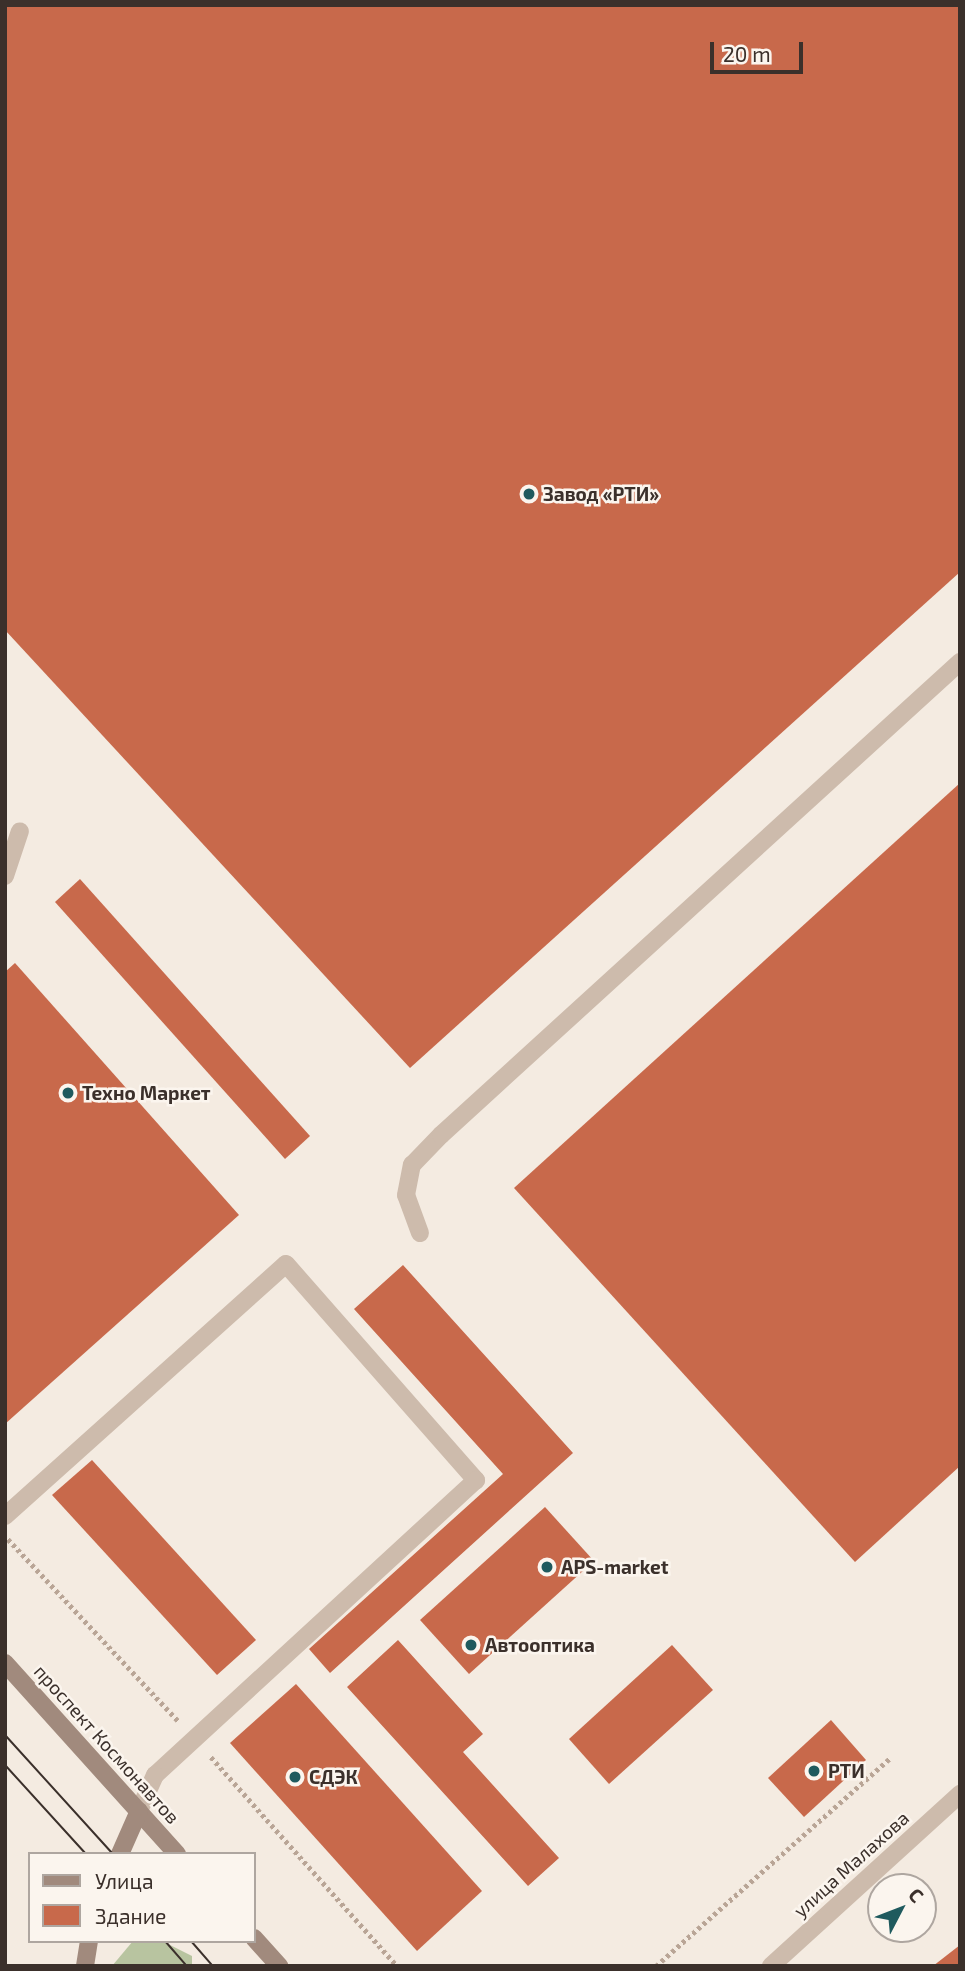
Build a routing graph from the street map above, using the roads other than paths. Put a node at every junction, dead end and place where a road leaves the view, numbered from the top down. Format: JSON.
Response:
{"nodes":[{"id":1,"x":960,"y":663,"type":"edge"},
{"id":2,"x":20,"y":831,"type":"dead end"},
{"id":3,"x":5,"y":876,"type":"edge"},
{"id":4,"x":420,"y":1233,"type":"dead end"},
{"id":5,"x":5,"y":1516,"type":"edge"},
{"id":6,"x":5,"y":1663,"type":"edge"},
{"id":7,"x":960,"y":1794,"type":"edge"},
{"id":8,"x":139,"y":1811,"type":"junction"},
{"id":9,"x":121,"y":1852,"type":"edge"},
{"id":10,"x":175,"y":1852,"type":"edge"},
{"id":11,"x":256,"y":1940,"type":"edge"},
{"id":12,"x":89,"y":1943,"type":"edge"},
{"id":13,"x":85,"y":1966,"type":"edge"},
{"id":14,"x":279,"y":1966,"type":"edge"},
{"id":15,"x":771,"y":1966,"type":"edge"}],
"edges":[{"from":1,"to":4,"type":"street"},
{"from":2,"to":3,"type":"street"},
{"from":5,"to":8,"type":"street"},
{"from":6,"to":8,"type":"main road","name":"проспект Космонавтов"},
{"from":7,"to":15,"type":"street","name":"улица Малахова"},
{"from":8,"to":9,"type":"main road"},
{"from":8,"to":10,"type":"main road","name":"проспект Космонавтов"},
{"from":11,"to":14,"type":"main road"},
{"from":12,"to":13,"type":"main road"}]}
